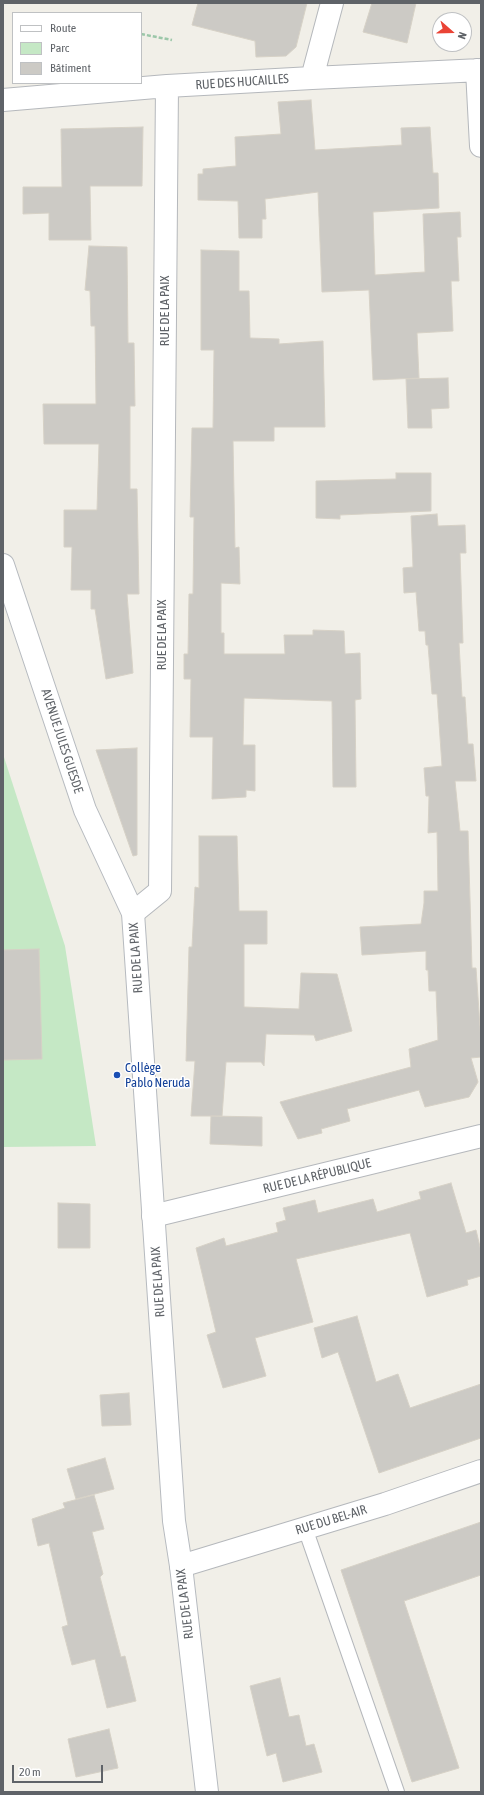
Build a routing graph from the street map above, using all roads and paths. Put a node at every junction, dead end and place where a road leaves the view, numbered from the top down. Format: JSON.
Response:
{"nodes":[{"id":1,"x":332,"y":3,"type":"edge"},
{"id":2,"x":142,"y":34,"type":"edge"},
{"id":3,"x":172,"y":40,"type":"dead end"},
{"id":4,"x":479,"y":70,"type":"edge"},
{"id":5,"x":312,"y":78,"type":"junction"},
{"id":6,"x":167,"y":86,"type":"junction"},
{"id":7,"x":3,"y":100,"type":"edge"},
{"id":8,"x":481,"y":146,"type":"edge"},
{"id":9,"x":3,"y":565,"type":"edge"},
{"id":10,"x":133,"y":913,"type":"junction"},
{"id":11,"x":481,"y":1136,"type":"edge"},
{"id":12,"x":153,"y":1216,"type":"junction"},
{"id":13,"x":481,"y":1471,"type":"edge"},
{"id":14,"x":305,"y":1528,"type":"junction"},
{"id":15,"x":181,"y":1566,"type":"junction"},
{"id":16,"x":207,"y":1792,"type":"edge"},
{"id":17,"x":397,"y":1792,"type":"edge"}],
"edges":[{"from":1,"to":5,"type":"street"},
{"from":2,"to":3,"type":"path"},
{"from":4,"to":5,"type":"street","name":"RUE DES HUCAILLES"},
{"from":4,"to":8,"type":"street"},
{"from":5,"to":6,"type":"street","name":"RUE DES HUCAILLES"},
{"from":6,"to":7,"type":"street","name":"RUE DES HUCAILLES"},
{"from":6,"to":10,"type":"street","name":"RUE DE LA PAIX"},
{"from":9,"to":10,"type":"street","name":"AVENUE JULES GUESDE"},
{"from":10,"to":12,"type":"street","name":"RUE DE LA PAIX"},
{"from":11,"to":12,"type":"street","name":"RUE DE LA RÉPUBLIQUE"},
{"from":12,"to":15,"type":"street","name":"RUE DE LA PAIX"},
{"from":13,"to":14,"type":"street","name":"RUE DU BEL-AIR"},
{"from":14,"to":15,"type":"street","name":"RUE DU BEL-AIR"},
{"from":14,"to":17,"type":"lane"},
{"from":15,"to":16,"type":"street","name":"RUE DE LA PAIX"}]}
